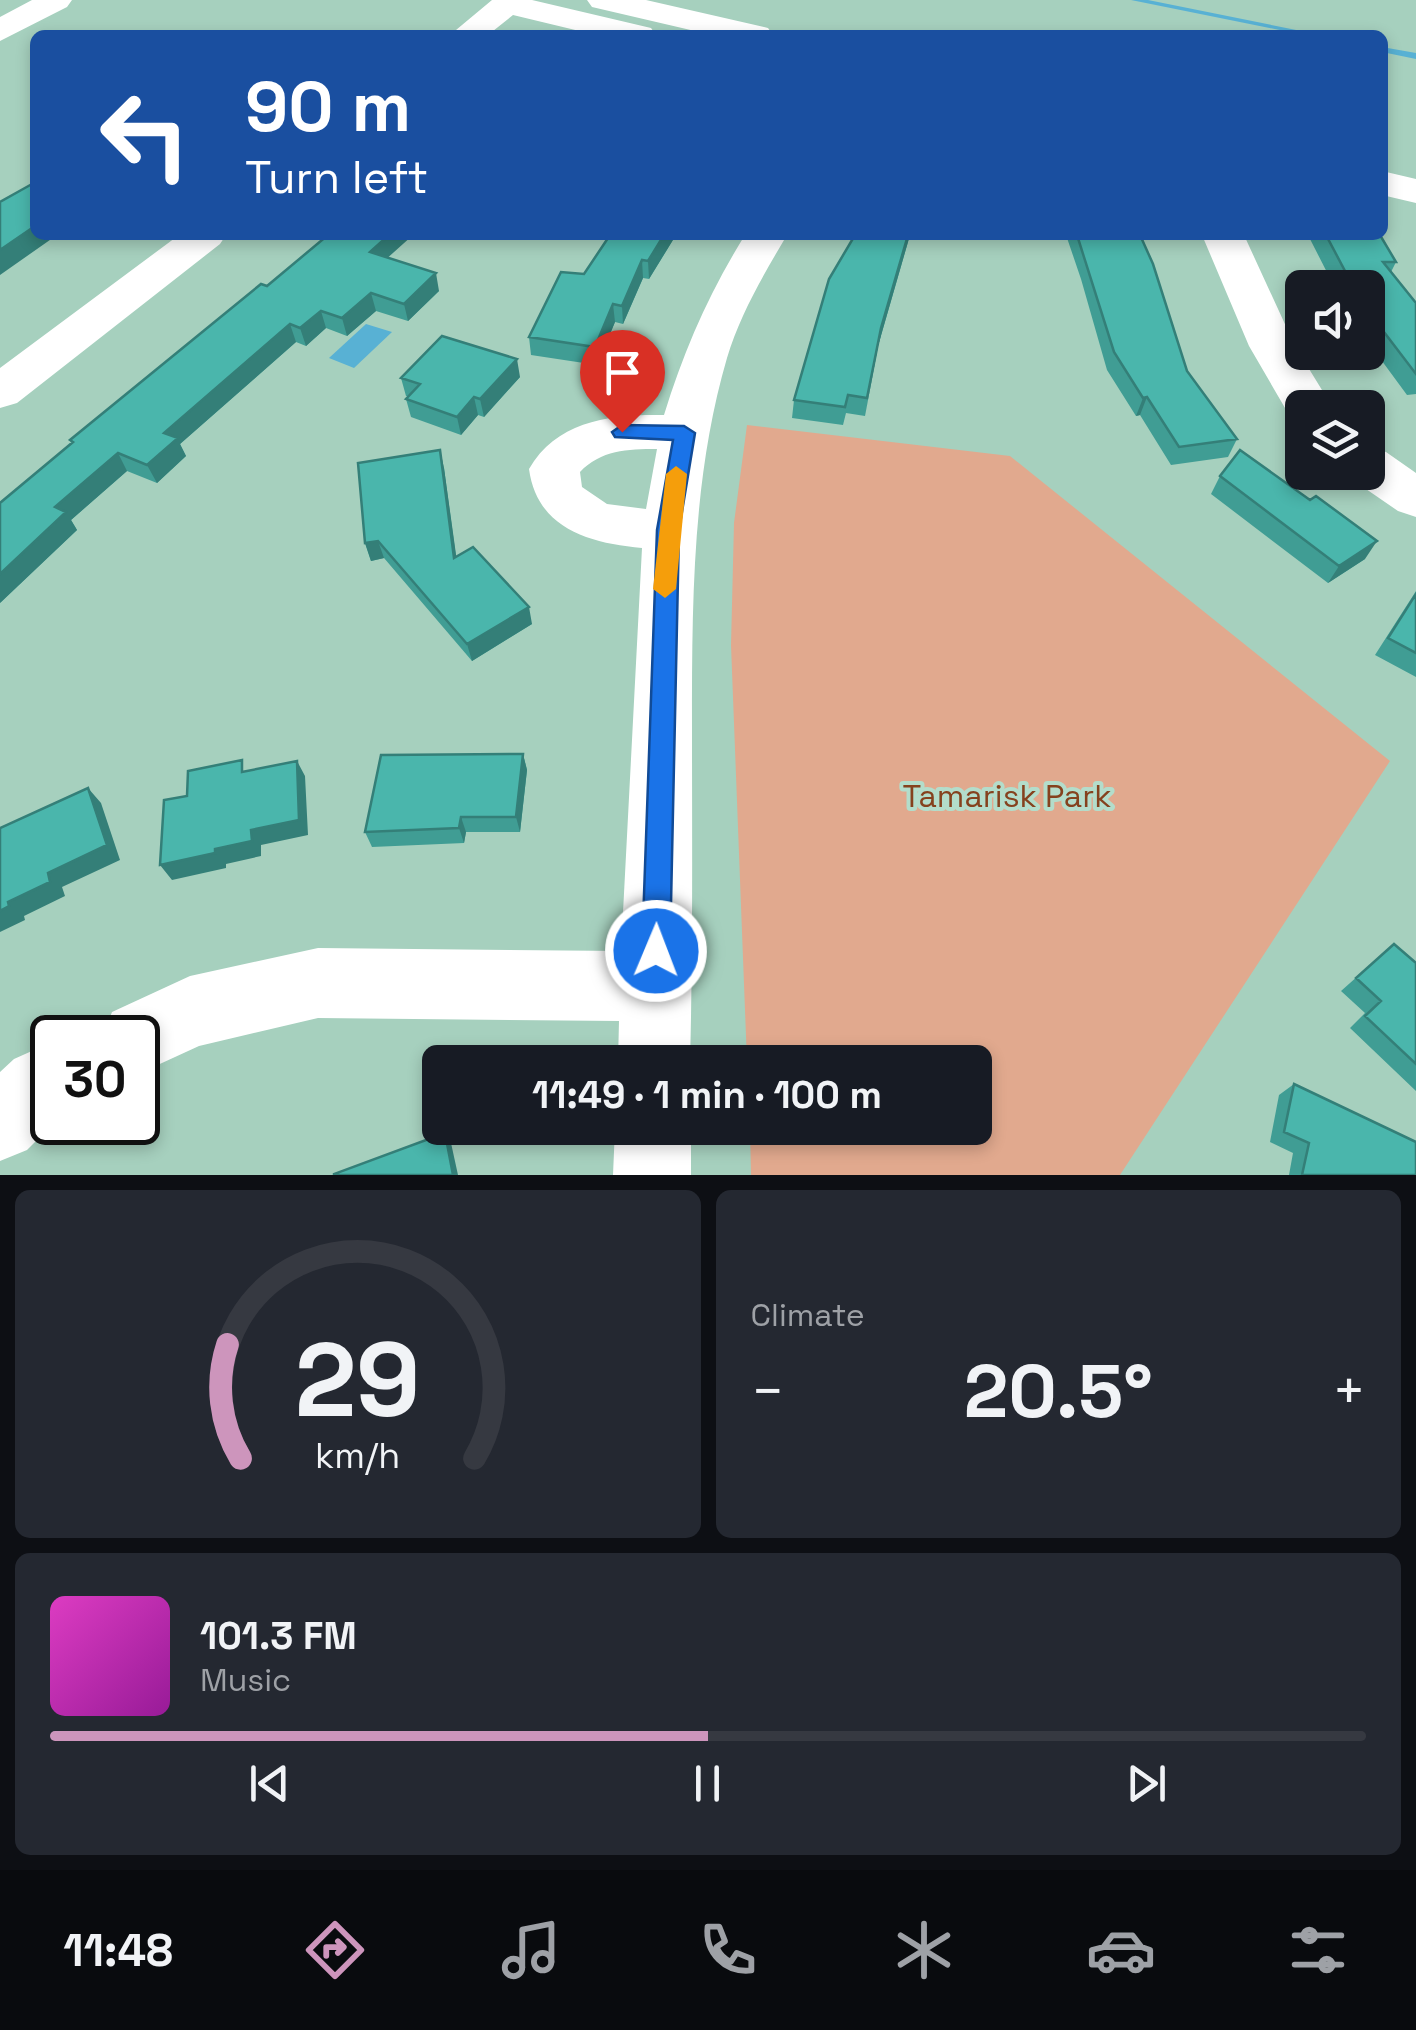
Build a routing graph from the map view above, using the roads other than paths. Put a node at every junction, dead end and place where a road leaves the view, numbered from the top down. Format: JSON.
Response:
{"nodes":[{"id":1,"x":56,"y":0,"type":"edge"},
{"id":2,"x":604,"y":0,"type":"edge"},
{"id":3,"x":510,"y":2,"type":"edge"},
{"id":4,"x":0,"y":30,"type":"edge"},
{"id":5,"x":473,"y":30,"type":"edge"},
{"id":6,"x":619,"y":30,"type":"edge"},
{"id":7,"x":734,"y":30,"type":"edge"},
{"id":8,"x":1388,"y":184,"type":"edge"},
{"id":9,"x":1416,"y":191,"type":"edge"},
{"id":10,"x":198,"y":240,"type":"edge"},
{"id":11,"x":763,"y":240,"type":"edge"},
{"id":12,"x":1225,"y":240,"type":"edge"},
{"id":13,"x":1298,"y":390,"type":"edge"},
{"id":14,"x":0,"y":392,"type":"edge"},
{"id":15,"x":684,"y":433,"type":"junction"},
{"id":16,"x":1385,"y":477,"type":"edge"},
{"id":17,"x":1416,"y":498,"type":"edge"},
{"id":18,"x":668,"y":530,"type":"junction"},
{"id":19,"x":655,"y":986,"type":"junction"},
{"id":20,"x":160,"y":1027,"type":"edge"},
{"id":21,"x":654,"y":1045,"type":"edge"},
{"id":22,"x":30,"y":1094,"type":"edge"},
{"id":23,"x":0,"y":1123,"type":"edge"},
{"id":24,"x":653,"y":1145,"type":"edge"},
{"id":25,"x":652,"y":1175,"type":"edge"}],
"edges":[{"from":1,"to":4,"type":"street"},
{"from":2,"to":7,"type":"street"},
{"from":3,"to":5,"type":"street"},
{"from":3,"to":6,"type":"street"},
{"from":8,"to":9,"type":"street"},
{"from":10,"to":14,"type":"street"},
{"from":11,"to":15,"type":"street"},
{"from":12,"to":13,"type":"street"},
{"from":15,"to":18,"type":"street"},
{"from":15,"to":18,"type":"street"},
{"from":16,"to":17,"type":"street"},
{"from":18,"to":19,"type":"street"},
{"from":19,"to":20,"type":"street"},
{"from":19,"to":21,"type":"street"},
{"from":22,"to":23,"type":"street"},
{"from":24,"to":25,"type":"street"}]}
